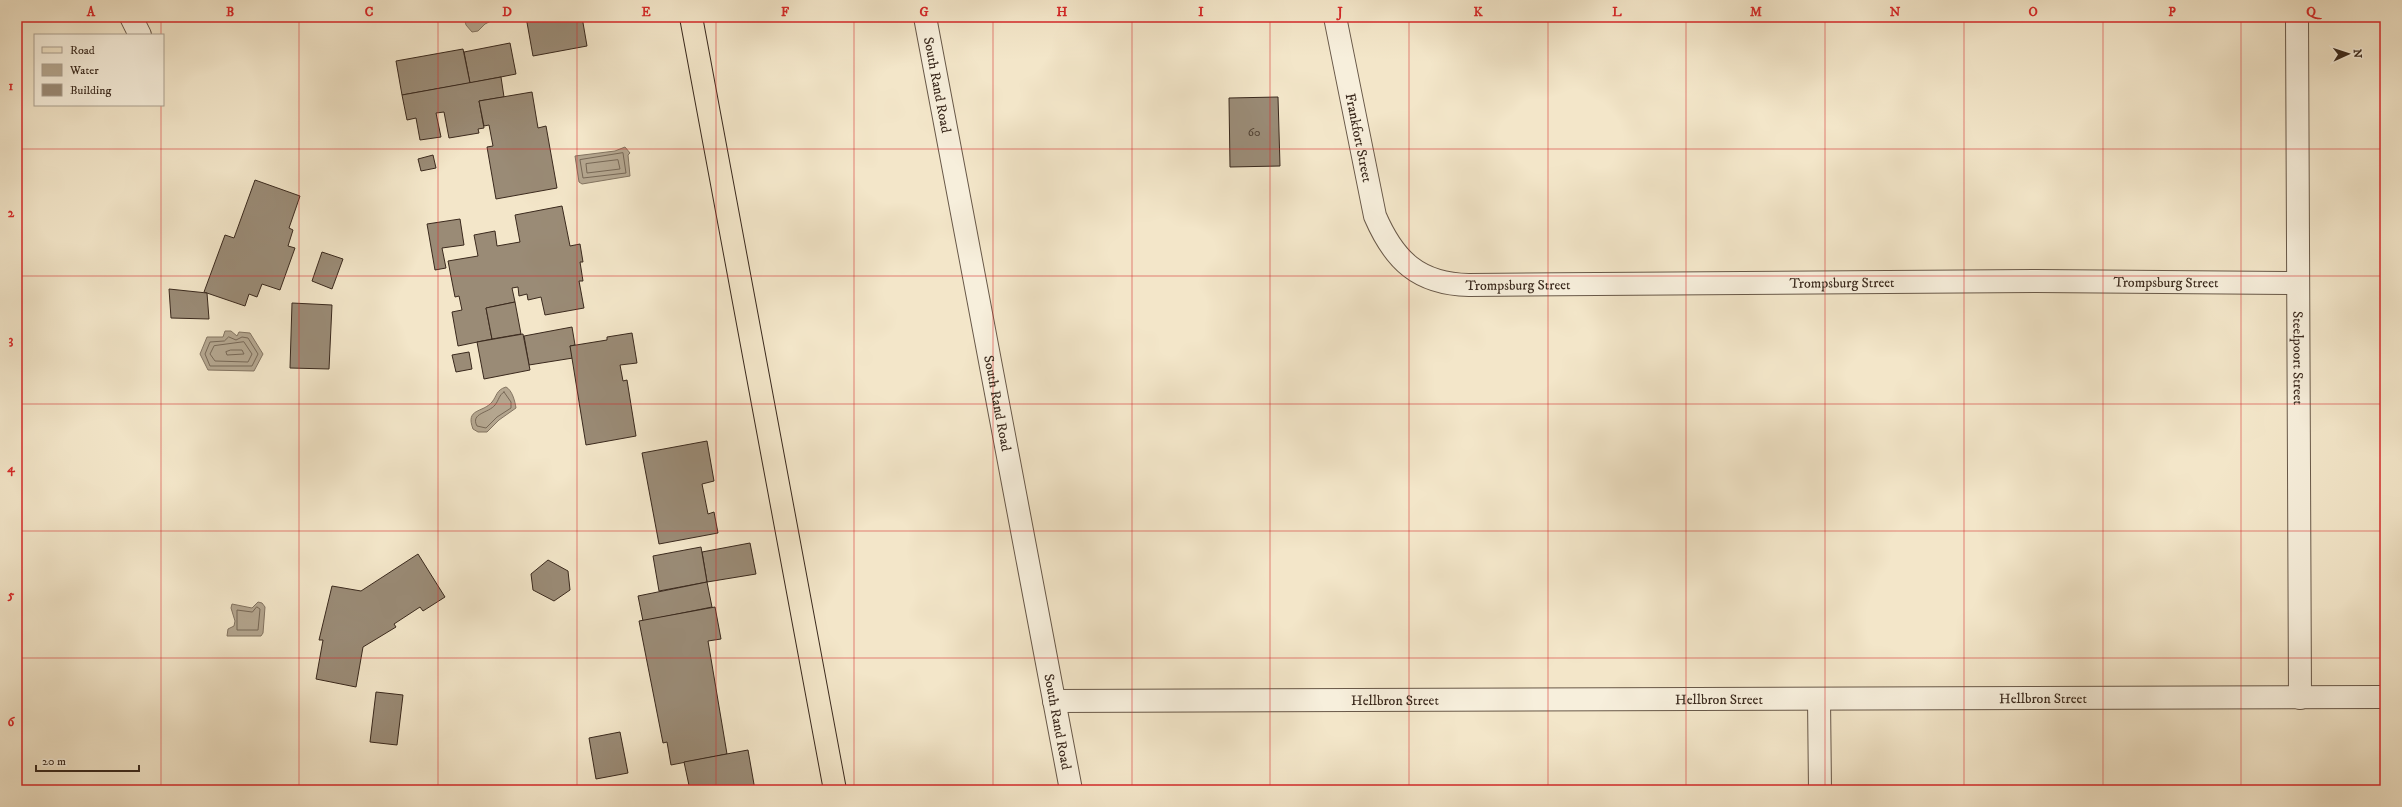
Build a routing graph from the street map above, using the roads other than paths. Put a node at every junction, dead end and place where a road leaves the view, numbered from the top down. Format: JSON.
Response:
{"nodes":[{"id":1,"x":131,"y":17,"type":"edge"},
{"id":2,"x":691,"y":17,"type":"edge"},
{"id":3,"x":925,"y":17,"type":"edge"},
{"id":4,"x":1335,"y":17,"type":"edge"},
{"id":5,"x":2297,"y":17,"type":"edge"},
{"id":6,"x":140,"y":34,"type":"edge"},
{"id":7,"x":1396,"y":254,"type":"joint"},
{"id":8,"x":2298,"y":283,"type":"junction"},
{"id":9,"x":2385,"y":697,"type":"edge"},
{"id":10,"x":2300,"y":698,"type":"junction"},
{"id":11,"x":1819,"y":699,"type":"junction"},
{"id":12,"x":1054,"y":700,"type":"junction"},
{"id":13,"x":835,"y":790,"type":"edge"},
{"id":14,"x":1071,"y":790,"type":"edge"},
{"id":15,"x":1820,"y":790,"type":"edge"}],
"edges":[{"from":1,"to":6,"type":"street"},
{"from":2,"to":13,"type":"main road"},
{"from":3,"to":12,"type":"street","name":"South Rand Road"},
{"from":4,"to":7,"type":"street","name":"Frankfort Street"},
{"from":5,"to":8,"type":"street","name":"Steelpoort Street"},
{"from":7,"to":8,"type":"street","name":"Trompsburg Street"},
{"from":8,"to":10,"type":"street","name":"Steelpoort Street"},
{"from":9,"to":10,"type":"street","name":"Hellbron Street"},
{"from":10,"to":11,"type":"street","name":"Hellbron Street"},
{"from":11,"to":12,"type":"street","name":"Hellbron Street"},
{"from":11,"to":15,"type":"street"},
{"from":12,"to":14,"type":"street","name":"South Rand Road"}]}
